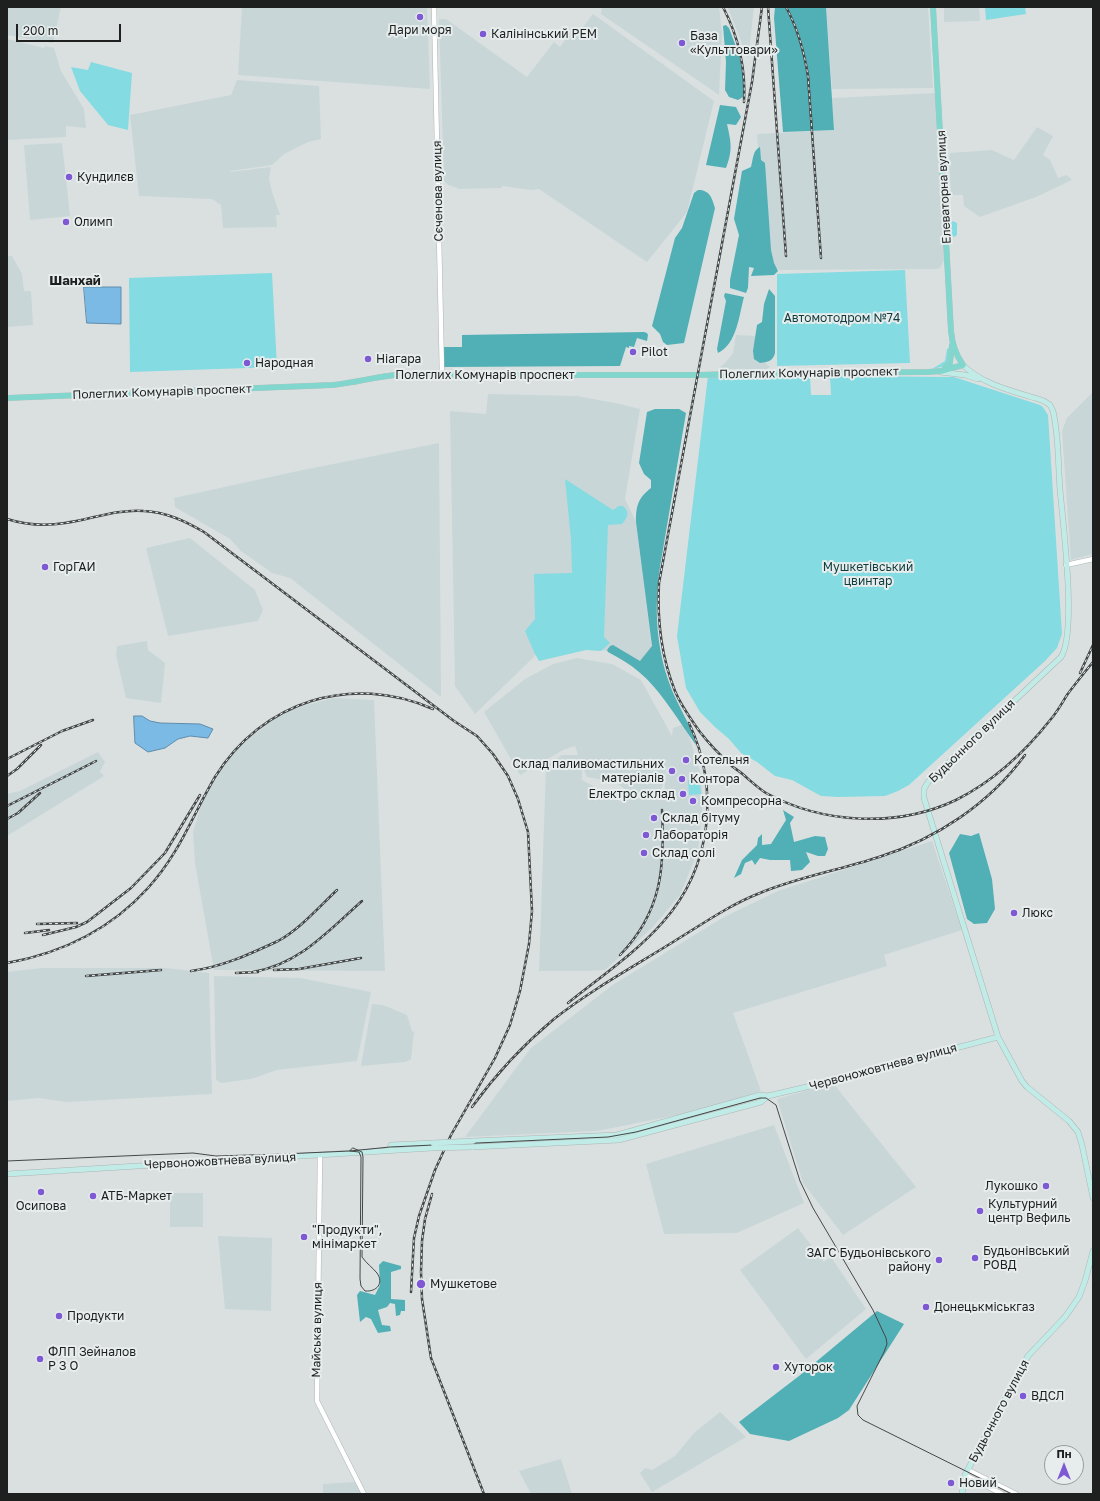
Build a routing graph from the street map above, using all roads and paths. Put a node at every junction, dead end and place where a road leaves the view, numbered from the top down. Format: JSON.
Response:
{"nodes":[{"id":1,"x":434,"y":7,"type":"edge"},
{"id":2,"x":933,"y":7,"type":"edge"},
{"id":3,"x":952,"y":340,"type":"junction"},
{"id":4,"x":963,"y":365,"type":"junction"},
{"id":5,"x":937,"y":372,"type":"junction"},
{"id":6,"x":442,"y":374,"type":"junction"},
{"id":7,"x":984,"y":381,"type":"junction"},
{"id":8,"x":7,"y":398,"type":"edge"},
{"id":9,"x":1093,"y":558,"type":"edge"},
{"id":10,"x":1066,"y":566,"type":"junction"},
{"id":11,"x":998,"y":1037,"type":"junction"},
{"id":12,"x":320,"y":1155,"type":"junction"},
{"id":13,"x":7,"y":1174,"type":"edge"},
{"id":14,"x":1093,"y":1198,"type":"edge"},
{"id":15,"x":1093,"y":1251,"type":"edge"},
{"id":16,"x":966,"y":1472,"type":"junction"},
{"id":17,"x":364,"y":1494,"type":"edge"},
{"id":18,"x":962,"y":1494,"type":"edge"},
{"id":19,"x":1002,"y":1494,"type":"edge"},
{"id":20,"x":1016,"y":1494,"type":"edge"}],
"edges":[{"from":1,"to":6,"type":"street","name":"Сєченова вулиця"},
{"from":2,"to":3,"type":"main road","name":"Елеваторна вулиця"},
{"from":3,"to":4,"type":"main road","name":"Елеваторна вулиця"},
{"from":3,"to":5,"type":"main road"},
{"from":4,"to":5,"type":"main road","name":"Полеглих Комунарів проспект"},
{"from":4,"to":7,"type":"main road","name":"Будьонного вулиця"},
{"from":5,"to":6,"type":"main road","name":"Полеглих Комунарів проспект"},
{"from":5,"to":7,"type":"main road"},
{"from":6,"to":8,"type":"main road","name":"Полеглих Комунарів проспект"},
{"from":7,"to":10,"type":"main road","name":"Будьонного вулиця"},
{"from":9,"to":10,"type":"street"},
{"from":10,"to":11,"type":"main road","name":"Будьонного вулиця"},
{"from":11,"to":12,"type":"main road","name":"Червоножовтнева вулиця","bridge":true},
{"from":11,"to":14,"type":"main road","name":"Будьонного вулиця"},
{"from":12,"to":13,"type":"main road","name":"Червоножовтнева вулиця"},
{"from":12,"to":17,"type":"street","name":"Майська вулиця"},
{"from":15,"to":16,"type":"main road","name":"Будьонного вулиця"},
{"from":16,"to":18,"type":"main road","name":"Будьонного вулиця"},
{"from":16,"to":19,"type":"street"},
{"from":16,"to":20,"type":"street"}]}
